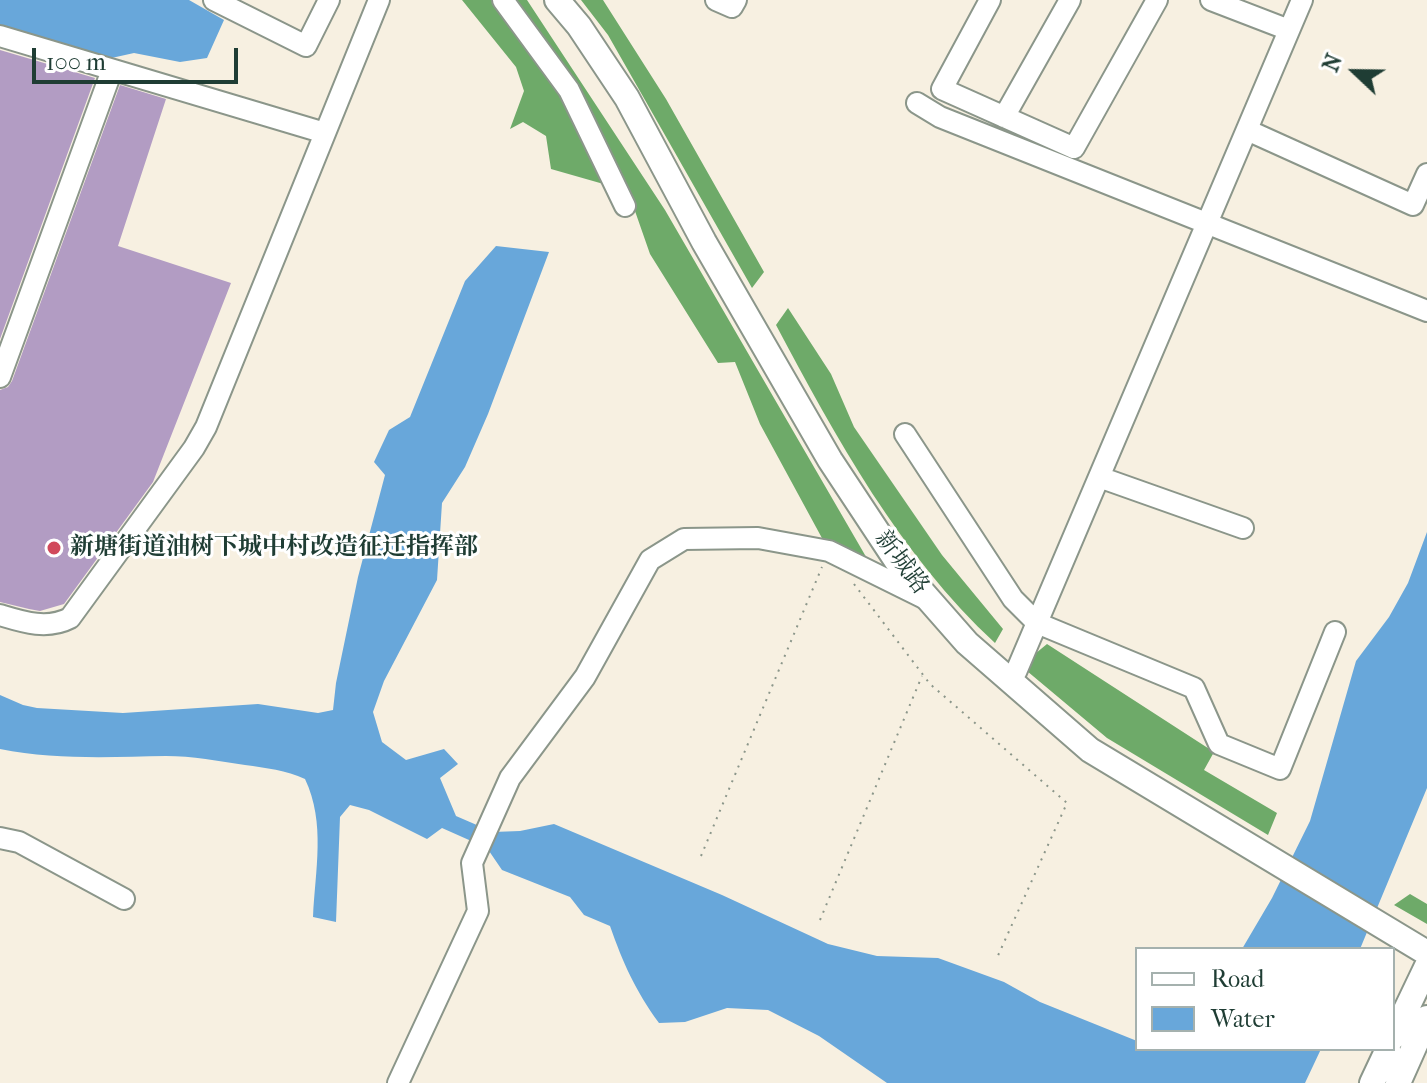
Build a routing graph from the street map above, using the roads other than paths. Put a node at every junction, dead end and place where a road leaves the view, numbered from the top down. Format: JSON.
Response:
{"nodes":[{"id":1,"x":214,"y":0,"type":"edge"},
{"id":2,"x":329,"y":0,"type":"edge"},
{"id":3,"x":379,"y":0,"type":"edge"},
{"id":4,"x":503,"y":0,"type":"edge"},
{"id":5,"x":557,"y":0,"type":"edge"},
{"id":6,"x":571,"y":0,"type":"edge"},
{"id":7,"x":716,"y":0,"type":"edge"},
{"id":8,"x":736,"y":0,"type":"edge"},
{"id":9,"x":990,"y":0,"type":"edge"},
{"id":10,"x":1070,"y":0,"type":"edge"},
{"id":11,"x":1157,"y":0,"type":"edge"},
{"id":12,"x":1211,"y":0,"type":"edge"},
{"id":13,"x":1302,"y":0,"type":"edge"},
{"id":14,"x":1289,"y":30,"type":"junction"},
{"id":15,"x":0,"y":36,"type":"edge"},
{"id":16,"x":112,"y":70,"type":"junction"},
{"id":17,"x":917,"y":103,"type":"dead end"},
{"id":18,"x":1004,"y":117,"type":"junction"},
{"id":19,"x":1247,"y":130,"type":"junction"},
{"id":20,"x":325,"y":133,"type":"junction"},
{"id":21,"x":1427,"y":174,"type":"edge"},
{"id":22,"x":625,"y":206,"type":"dead end"},
{"id":23,"x":1207,"y":223,"type":"junction"},
{"id":24,"x":1427,"y":311,"type":"edge"},
{"id":25,"x":0,"y":377,"type":"edge"},
{"id":26,"x":905,"y":434,"type":"dead end"},
{"id":27,"x":1099,"y":477,"type":"junction"},
{"id":28,"x":1243,"y":528,"type":"dead end"},
{"id":29,"x":930,"y":601,"type":"junction"},
{"id":30,"x":0,"y":615,"type":"edge"},
{"id":31,"x":1037,"y":623,"type":"junction"},
{"id":32,"x":1335,"y":632,"type":"dead end"},
{"id":33,"x":1016,"y":672,"type":"junction"},
{"id":34,"x":0,"y":838,"type":"edge"},
{"id":35,"x":1282,"y":861,"type":"junction"},
{"id":36,"x":124,"y":899,"type":"dead end"},
{"id":37,"x":1383,"y":921,"type":"junction"},
{"id":38,"x":1427,"y":939,"type":"edge"},
{"id":39,"x":1427,"y":953,"type":"edge"},
{"id":40,"x":1427,"y":966,"type":"edge"},
{"id":41,"x":1427,"y":1018,"type":"edge"},
{"id":42,"x":1395,"y":1033,"type":"edge"},
{"id":43,"x":1387,"y":1051,"type":"edge"},
{"id":44,"x":398,"y":1083,"type":"edge"},
{"id":45,"x":1372,"y":1083,"type":"edge"},
{"id":46,"x":1398,"y":1083,"type":"edge"}],
"edges":[{"from":1,"to":2,"type":"street"},
{"from":3,"to":20,"type":"street"},
{"from":4,"to":22,"type":"street"},
{"from":5,"to":29,"type":"main road","name":"新城路"},
{"from":6,"to":33,"type":"main road","name":"新城路"},
{"from":7,"to":8,"type":"street"},
{"from":9,"to":18,"type":"street"},
{"from":10,"to":18,"type":"street"},
{"from":11,"to":18,"type":"street"},
{"from":12,"to":14,"type":"street"},
{"from":13,"to":14,"type":"street"},
{"from":14,"to":19,"type":"street"},
{"from":15,"to":16,"type":"street"},
{"from":16,"to":20,"type":"street"},
{"from":16,"to":25,"type":"street"},
{"from":17,"to":23,"type":"street"},
{"from":19,"to":21,"type":"street"},
{"from":19,"to":23,"type":"street"},
{"from":20,"to":30,"type":"street"},
{"from":23,"to":24,"type":"street"},
{"from":23,"to":27,"type":"street"},
{"from":26,"to":31,"type":"street"},
{"from":27,"to":28,"type":"street"},
{"from":27,"to":31,"type":"street"},
{"from":29,"to":35,"type":"main road","name":"新城路"},
{"from":29,"to":44,"type":"street"},
{"from":31,"to":32,"type":"street"},
{"from":31,"to":33,"type":"street"},
{"from":33,"to":35,"type":"main road","name":"新城路"},
{"from":34,"to":36,"type":"street"},
{"from":35,"to":37,"type":"main road","name":"新城路"},
{"from":37,"to":38,"type":"main road","name":"新城路"},
{"from":37,"to":39,"type":"main road","name":"新城路"},
{"from":40,"to":42,"type":"main road"},
{"from":41,"to":46,"type":"main road"},
{"from":43,"to":45,"type":"main road"}]}
